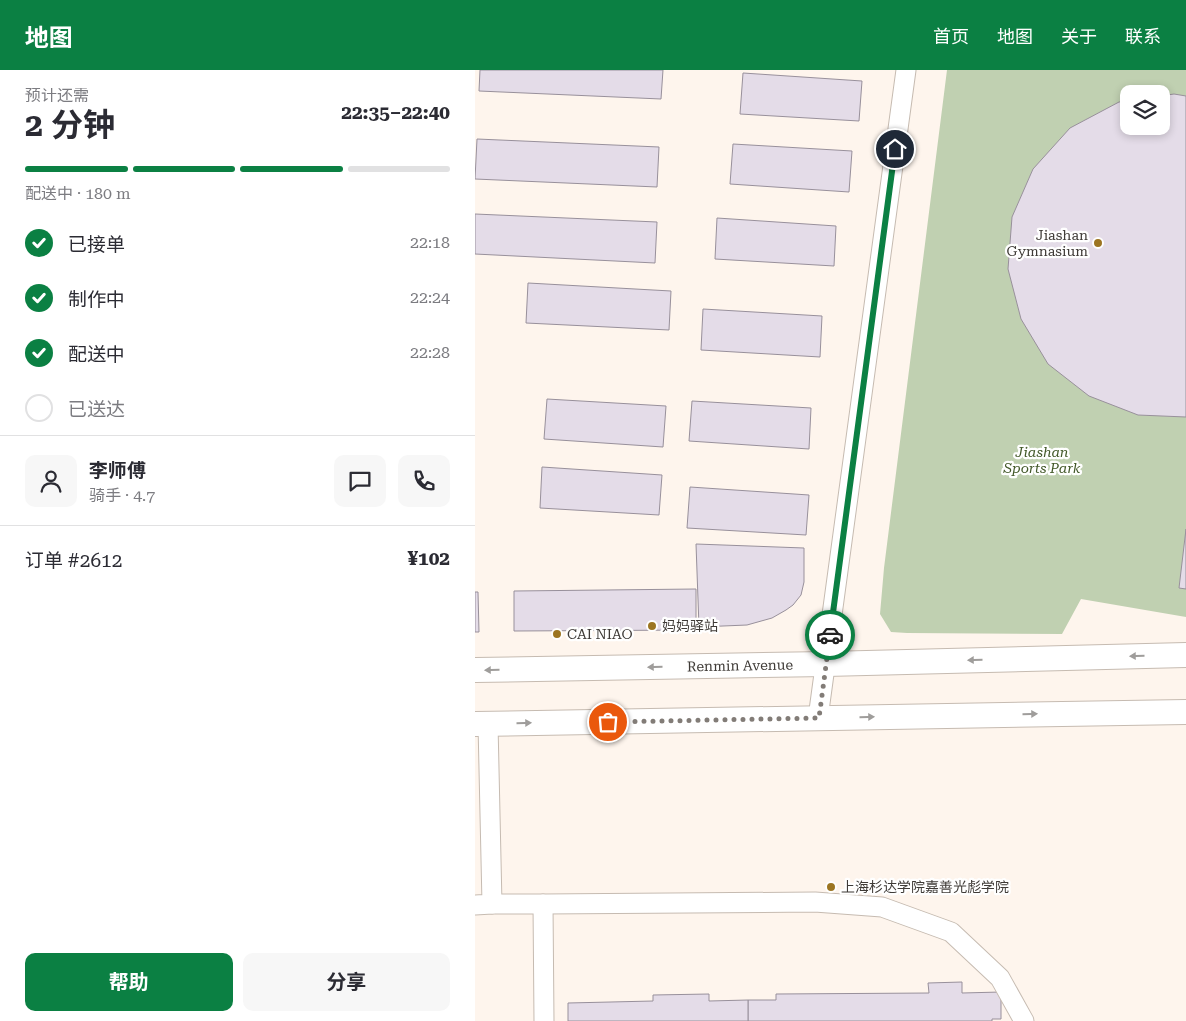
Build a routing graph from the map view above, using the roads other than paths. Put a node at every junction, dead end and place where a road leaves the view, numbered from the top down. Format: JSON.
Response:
{"nodes":[{"id":1,"x":906,"y":70,"type":"edge"},
{"id":2,"x":1186,"y":655,"type":"edge"},
{"id":3,"x":826,"y":664,"type":"junction"},
{"id":4,"x":475,"y":670,"type":"edge"},
{"id":5,"x":1186,"y":712,"type":"edge"},
{"id":6,"x":819,"y":718,"type":"junction"},
{"id":7,"x":482,"y":724,"type":"edge"},
{"id":8,"x":483,"y":904,"type":"edge"},
{"id":9,"x":543,"y":904,"type":"junction"},
{"id":10,"x":544,"y":1021,"type":"edge"},
{"id":11,"x":1024,"y":1021,"type":"edge"}],
"edges":[{"from":1,"to":3,"type":"street"},
{"from":2,"to":3,"type":"main road","name":"Renmin Avenue","one_way":true},
{"from":3,"to":4,"type":"main road","name":"Renmin Avenue","one_way":true},
{"from":3,"to":6,"type":"street"},
{"from":6,"to":5,"type":"main road","one_way":true},
{"from":7,"to":6,"type":"main road","one_way":true},
{"from":7,"to":8,"type":"street"},
{"from":8,"to":9,"type":"street"},
{"from":9,"to":10,"type":"street"},
{"from":9,"to":11,"type":"street"}]}
